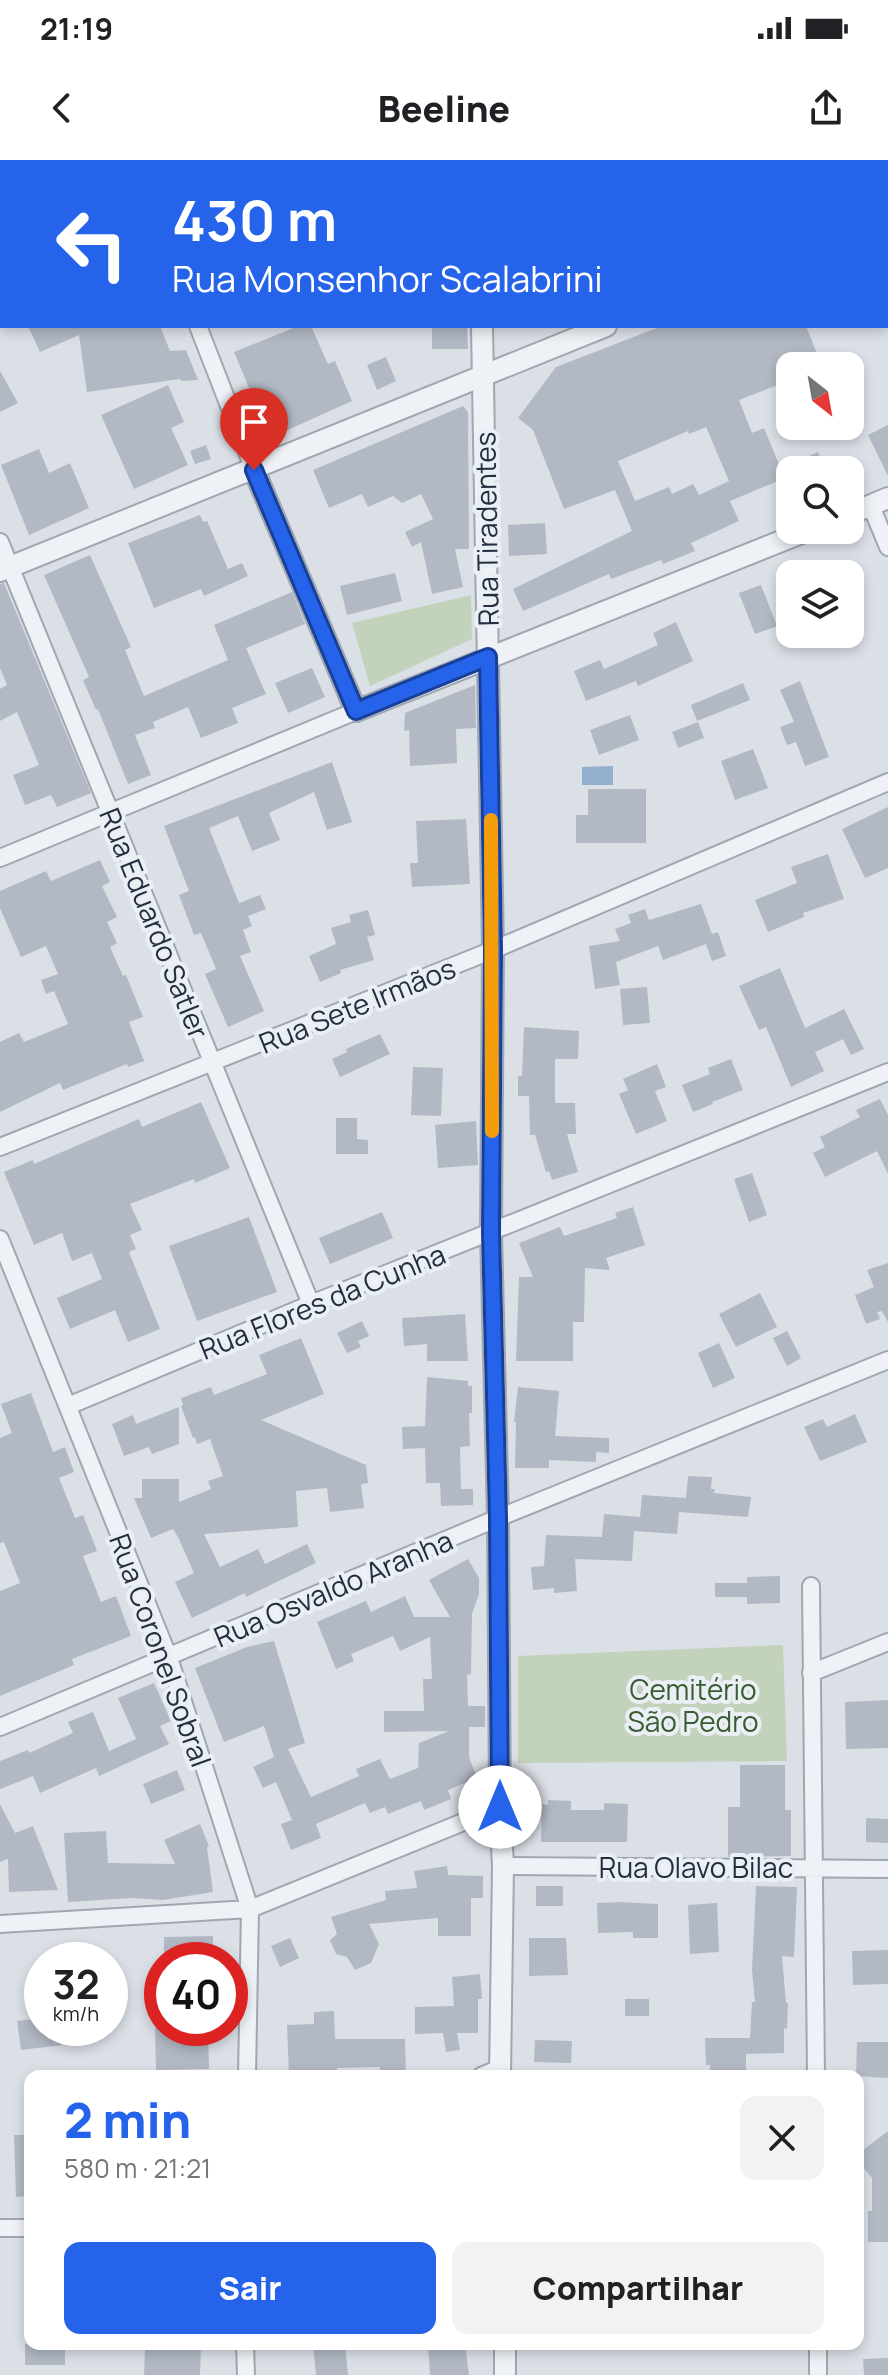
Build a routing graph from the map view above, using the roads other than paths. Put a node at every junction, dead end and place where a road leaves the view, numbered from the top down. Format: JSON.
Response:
{"nodes":[{"id":1,"x":199,"y":328,"type":"edge"},
{"id":2,"x":482,"y":328,"type":"edge"},
{"id":3,"x":601,"y":328,"type":"edge"},
{"id":4,"x":483,"y":375,"type":"junction"},
{"id":5,"x":254,"y":470,"type":"junction"},
{"id":6,"x":879,"y":502,"type":"edge"},
{"id":7,"x":0,"y":542,"type":"edge"},
{"id":8,"x":776,"y":543,"type":"edge"},
{"id":9,"x":888,"y":547,"type":"edge"},
{"id":10,"x":5,"y":569,"type":"edge"},
{"id":11,"x":488,"y":657,"type":"junction"},
{"id":12,"x":356,"y":711,"type":"junction"},
{"id":13,"x":888,"y":782,"type":"edge"},
{"id":14,"x":109,"y":813,"type":"junction"},
{"id":15,"x":0,"y":858,"type":"edge"},
{"id":16,"x":493,"y":950,"type":"junction"},
{"id":17,"x":212,"y":1063,"type":"junction"},
{"id":18,"x":888,"y":1072,"type":"edge"},
{"id":19,"x":0,"y":1147,"type":"edge"},
{"id":20,"x":491,"y":1233,"type":"junction"},
{"id":21,"x":0,"y":1239,"type":"edge"},
{"id":22,"x":311,"y":1304,"type":"junction"},
{"id":23,"x":888,"y":1360,"type":"edge"},
{"id":24,"x":68,"y":1406,"type":"junction"},
{"id":25,"x":498,"y":1518,"type":"junction"},
{"id":26,"x":811,"y":1586,"type":"dead end"},
{"id":27,"x":888,"y":1642,"type":"edge"},
{"id":28,"x":169,"y":1658,"type":"junction"},
{"id":29,"x":811,"y":1673,"type":"junction"},
{"id":30,"x":0,"y":1727,"type":"edge"},
{"id":31,"x":500,"y":1807,"type":"junction"},
{"id":32,"x":503,"y":1866,"type":"junction"},
{"id":33,"x":815,"y":1867,"type":"junction"},
{"id":34,"x":888,"y":1869,"type":"edge"},
{"id":35,"x":250,"y":1909,"type":"junction"},
{"id":36,"x":0,"y":1924,"type":"edge"},
{"id":37,"x":247,"y":2070,"type":"edge"},
{"id":38,"x":494,"y":2070,"type":"edge"},
{"id":39,"x":816,"y":2070,"type":"edge"},
{"id":40,"x":0,"y":2228,"type":"edge"},
{"id":41,"x":24,"y":2228,"type":"edge"},
{"id":42,"x":245,"y":2350,"type":"edge"},
{"id":43,"x":505,"y":2350,"type":"edge"},
{"id":44,"x":818,"y":2350,"type":"edge"},
{"id":45,"x":246,"y":2375,"type":"edge"},
{"id":46,"x":505,"y":2375,"type":"edge"},
{"id":47,"x":818,"y":2375,"type":"edge"}],
"edges":[{"from":1,"to":5,"type":"street"},
{"from":2,"to":4,"type":"street","name":"Rua Tiradentes"},
{"from":3,"to":4,"type":"street"},
{"from":4,"to":5,"type":"street"},
{"from":4,"to":11,"type":"street","name":"Rua Tiradentes"},
{"from":5,"to":10,"type":"street"},
{"from":5,"to":12,"type":"street"},
{"from":6,"to":9,"type":"street"},
{"from":7,"to":10,"type":"street","name":"Rua Eduardo Satler"},
{"from":8,"to":11,"type":"street"},
{"from":10,"to":14,"type":"street","name":"Rua Eduardo Satler"},
{"from":11,"to":12,"type":"street"},
{"from":11,"to":16,"type":"street","name":"Rua Tiradentes"},
{"from":12,"to":14,"type":"street"},
{"from":13,"to":16,"type":"street","name":"Rua Sete Irmãos"},
{"from":14,"to":15,"type":"street"},
{"from":14,"to":17,"type":"street","name":"Rua Eduardo Satler"},
{"from":16,"to":17,"type":"street","name":"Rua Sete Irmãos"},
{"from":16,"to":20,"type":"street","name":"Rua Tiradentes"},
{"from":17,"to":19,"type":"street","name":"Rua Sete Irmãos"},
{"from":17,"to":22,"type":"street","name":"Rua Eduardo Satler"},
{"from":18,"to":20,"type":"street","name":"Rua Flores da Cunha"},
{"from":20,"to":22,"type":"street","name":"Rua Flores da Cunha"},
{"from":20,"to":25,"type":"street","name":"Rua Tiradentes"},
{"from":21,"to":24,"type":"street","name":"Rua Coronel Sobral"},
{"from":22,"to":24,"type":"street","name":"Rua Flores da Cunha"},
{"from":23,"to":25,"type":"street","name":"Rua Osvaldo Aranha"},
{"from":24,"to":28,"type":"street","name":"Rua Coronel Sobral"},
{"from":25,"to":28,"type":"street","name":"Rua Osvaldo Aranha"},
{"from":25,"to":31,"type":"street","name":"Rua Tiradentes"},
{"from":26,"to":29,"type":"street"},
{"from":27,"to":29,"type":"street"},
{"from":28,"to":30,"type":"street","name":"Rua Osvaldo Aranha"},
{"from":28,"to":35,"type":"street","name":"Rua Coronel Sobral"},
{"from":29,"to":33,"type":"street"},
{"from":31,"to":32,"type":"street","name":"Rua Tiradentes"},
{"from":31,"to":35,"type":"street"},
{"from":32,"to":33,"type":"street","name":"Rua Olavo Bilac"},
{"from":32,"to":38,"type":"street","name":"Rua Tiradentes"},
{"from":33,"to":34,"type":"street","name":"Rua Olavo Bilac"},
{"from":33,"to":39,"type":"street"},
{"from":35,"to":36,"type":"street"},
{"from":35,"to":37,"type":"street","name":"Rua Coronel Sobral"},
{"from":40,"to":41,"type":"street"},
{"from":42,"to":45,"type":"street"},
{"from":43,"to":46,"type":"street"},
{"from":44,"to":47,"type":"street"}]}
